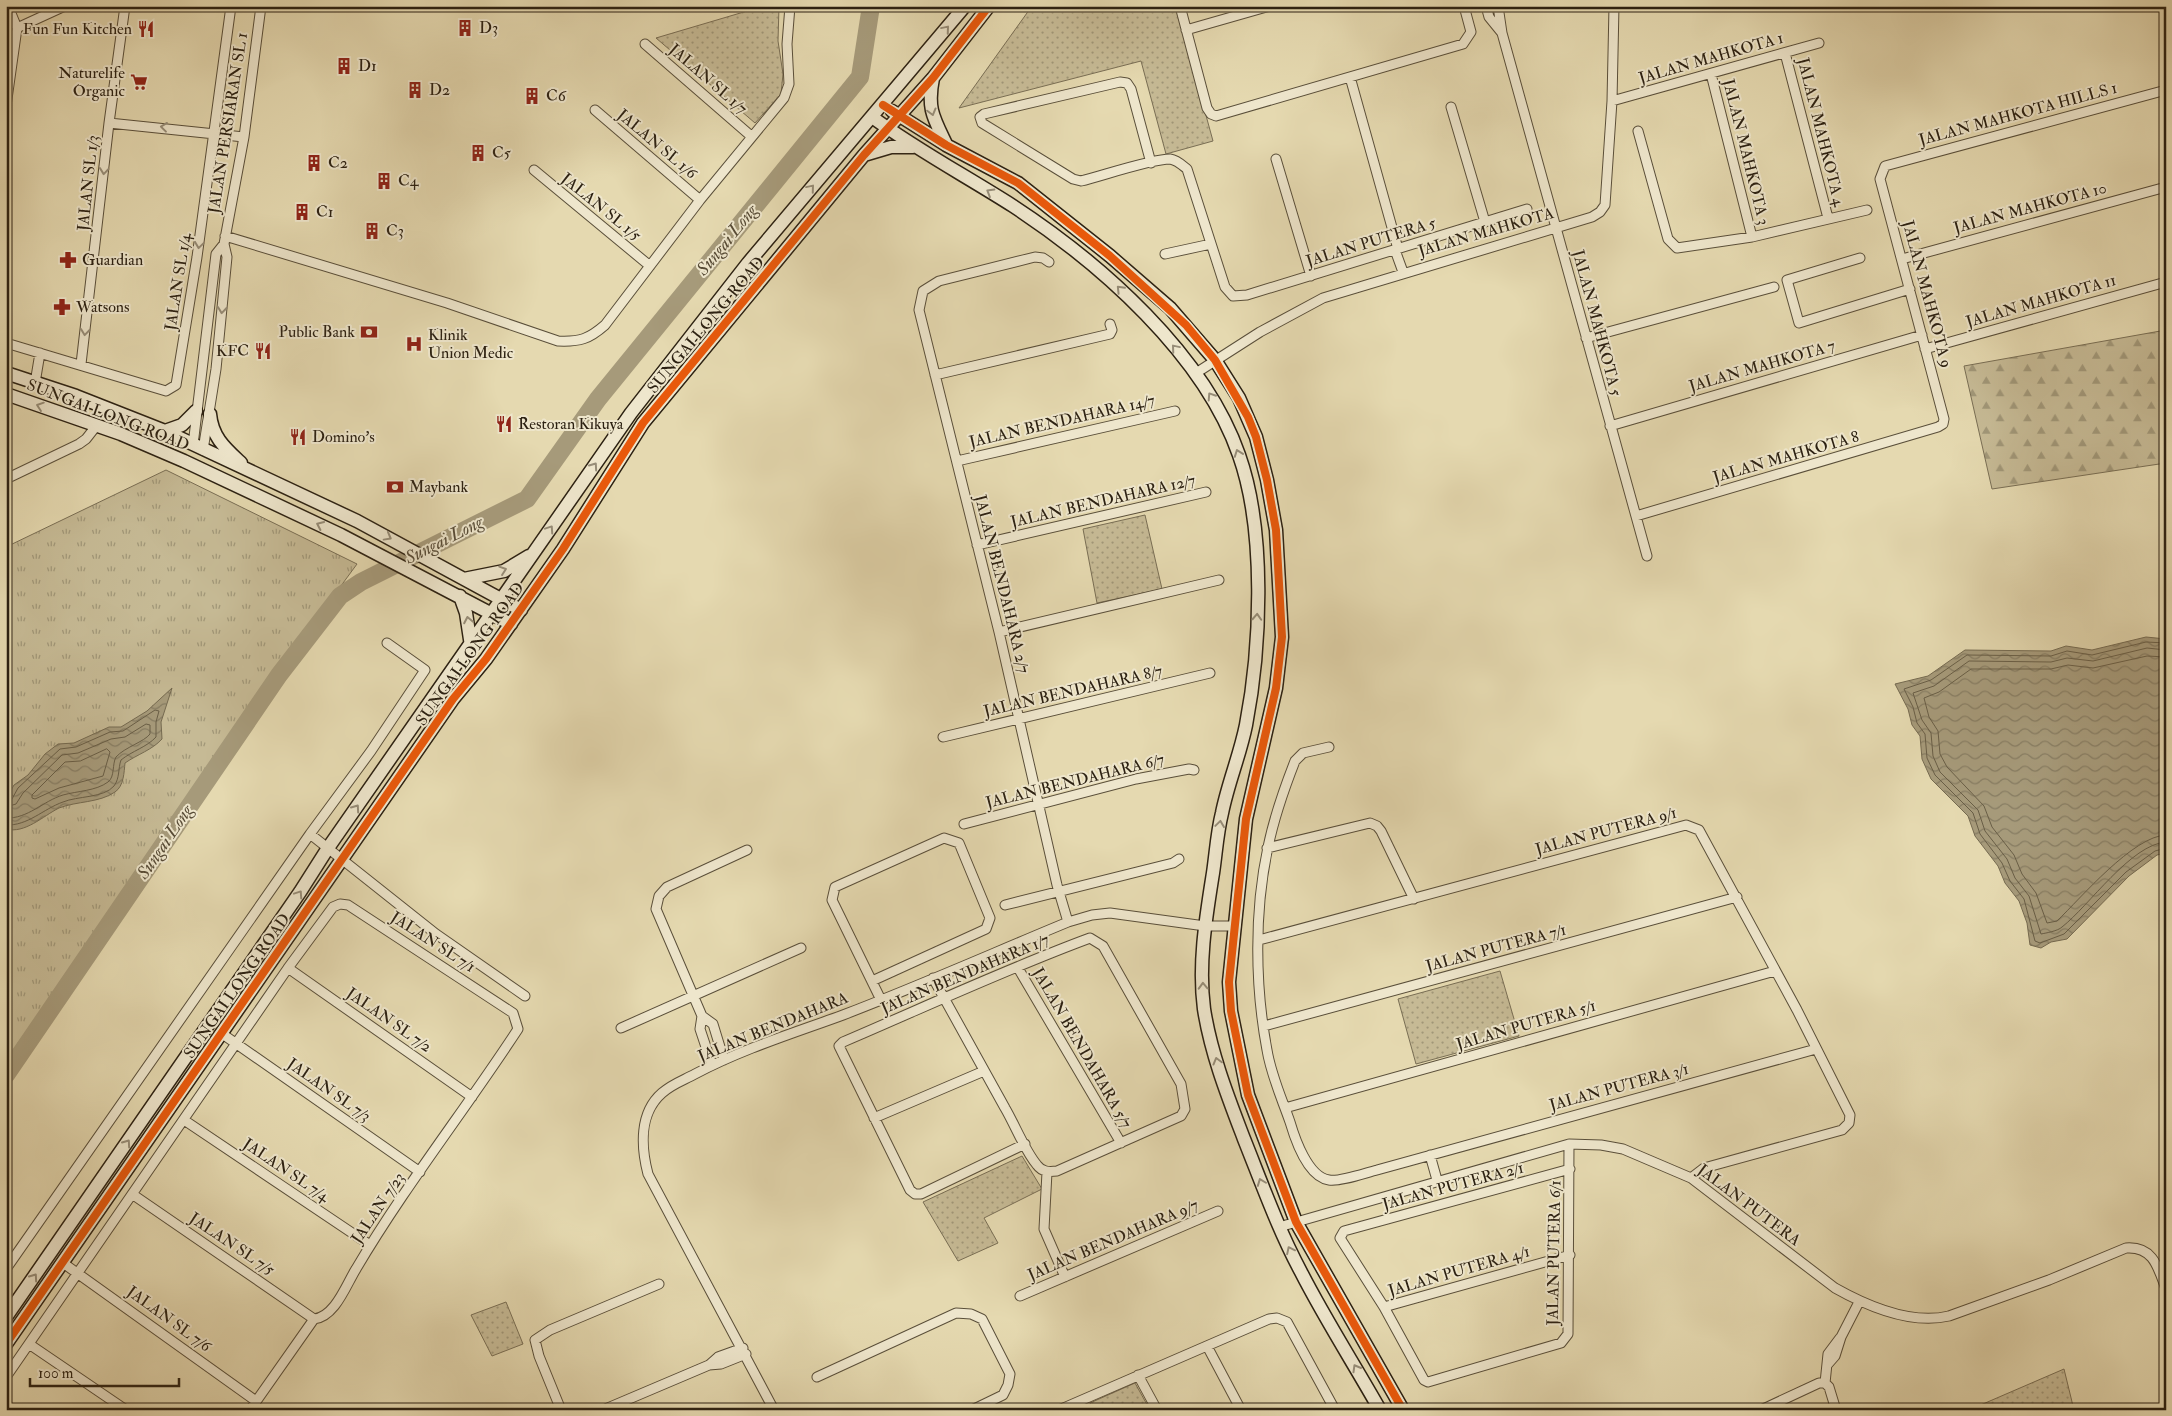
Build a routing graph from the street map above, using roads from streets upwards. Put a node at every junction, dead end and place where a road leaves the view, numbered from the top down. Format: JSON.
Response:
{"nodes":[{"id":1,"x":65,"y":6,"type":"edge"},
{"id":2,"x":125,"y":6,"type":"edge"},
{"id":3,"x":231,"y":6,"type":"edge"},
{"id":4,"x":261,"y":6,"type":"edge"},
{"id":5,"x":790,"y":6,"type":"edge"},
{"id":6,"x":965,"y":6,"type":"edge"},
{"id":7,"x":989,"y":6,"type":"edge"},
{"id":8,"x":1180,"y":6,"type":"edge"},
{"id":9,"x":1270,"y":6,"type":"edge"},
{"id":10,"x":1464,"y":6,"type":"edge"},
{"id":11,"x":1486,"y":6,"type":"edge"},
{"id":12,"x":1498,"y":6,"type":"edge"},
{"id":13,"x":1614,"y":6,"type":"edge"},
{"id":14,"x":7,"y":7,"type":"edge"},
{"id":15,"x":17,"y":28,"type":"junction"},
{"id":16,"x":1186,"y":30,"type":"junction"},
{"id":17,"x":1502,"y":33,"type":"junction"},
{"id":18,"x":1819,"y":43,"type":"dead end"},
{"id":19,"x":645,"y":44,"type":"dead end"},
{"id":20,"x":1785,"y":53,"type":"junction"},
{"id":21,"x":1711,"y":74,"type":"junction"},
{"id":22,"x":1350,"y":77,"type":"junction"},
{"id":23,"x":933,"y":78,"type":"junction"},
{"id":24,"x":2166,"y":90,"type":"edge"},
{"id":25,"x":1612,"y":101,"type":"junction"},
{"id":26,"x":882,"y":105,"type":"junction"},
{"id":27,"x":6,"y":106,"type":"edge"},
{"id":28,"x":1451,"y":108,"type":"dead end"},
{"id":29,"x":595,"y":110,"type":"dead end"},
{"id":30,"x":899,"y":116,"type":"junction"},
{"id":31,"x":872,"y":117,"type":"junction"},
{"id":32,"x":109,"y":122,"type":"junction"},
{"id":33,"x":888,"y":129,"type":"junction"},
{"id":34,"x":1638,"y":131,"type":"dead end"},
{"id":35,"x":213,"y":133,"type":"junction"},
{"id":36,"x":751,"y":136,"type":"junction"},
{"id":37,"x":244,"y":137,"type":"junction"},
{"id":38,"x":946,"y":145,"type":"junction"},
{"id":39,"x":913,"y":146,"type":"junction"},
{"id":40,"x":864,"y":155,"type":"junction"},
{"id":41,"x":1276,"y":159,"type":"dead end"},
{"id":42,"x":1151,"y":163,"type":"junction"},
{"id":43,"x":534,"y":170,"type":"dead end"},
{"id":44,"x":1881,"y":172,"type":"joint"},
{"id":45,"x":2166,"y":187,"type":"edge"},
{"id":46,"x":700,"y":200,"type":"junction"},
{"id":47,"x":1527,"y":209,"type":"dead end"},
{"id":48,"x":1866,"y":210,"type":"dead end"},
{"id":49,"x":1828,"y":218,"type":"junction"},
{"id":50,"x":1485,"y":222,"type":"junction"},
{"id":51,"x":1555,"y":228,"type":"junction"},
{"id":52,"x":1752,"y":237,"type":"junction"},
{"id":53,"x":224,"y":240,"type":"junction"},
{"id":54,"x":1211,"y":244,"type":"junction"},
{"id":55,"x":1398,"y":249,"type":"junction"},
{"id":56,"x":1165,"y":254,"type":"dead end"},
{"id":57,"x":1860,"y":258,"type":"dead end"},
{"id":58,"x":1902,"y":258,"type":"junction"},
{"id":59,"x":1049,"y":262,"type":"dead end"},
{"id":60,"x":650,"y":266,"type":"junction"},
{"id":61,"x":1405,"y":272,"type":"junction"},
{"id":62,"x":1311,"y":276,"type":"junction"},
{"id":63,"x":2166,"y":282,"type":"edge"},
{"id":64,"x":1774,"y":287,"type":"dead end"},
{"id":65,"x":1910,"y":289,"type":"junction"},
{"id":66,"x":1110,"y":324,"type":"dead end"},
{"id":67,"x":1922,"y":335,"type":"junction"},
{"id":68,"x":1586,"y":338,"type":"junction"},
{"id":69,"x":6,"y":343,"type":"edge"},
{"id":70,"x":1925,"y":349,"type":"junction"},
{"id":71,"x":40,"y":353,"type":"junction"},
{"id":72,"x":1215,"y":360,"type":"junction"},
{"id":73,"x":81,"y":364,"type":"junction"},
{"id":74,"x":6,"y":373,"type":"edge"},
{"id":75,"x":1196,"y":373,"type":"junction"},
{"id":76,"x":935,"y":375,"type":"junction"},
{"id":77,"x":35,"y":383,"type":"junction"},
{"id":78,"x":6,"y":394,"type":"edge"},
{"id":79,"x":196,"y":411,"type":"junction"},
{"id":80,"x":1174,"y":411,"type":"dead end"},
{"id":81,"x":631,"y":413,"type":"junction"},
{"id":82,"x":210,"y":414,"type":"junction"},
{"id":83,"x":643,"y":422,"type":"junction"},
{"id":84,"x":1943,"y":424,"type":"joint"},
{"id":85,"x":97,"y":425,"type":"junction"},
{"id":86,"x":1610,"y":426,"type":"junction"},
{"id":87,"x":165,"y":431,"type":"junction"},
{"id":88,"x":194,"y":456,"type":"junction"},
{"id":89,"x":957,"y":461,"type":"junction"},
{"id":90,"x":250,"y":471,"type":"junction"},
{"id":91,"x":6,"y":479,"type":"edge"},
{"id":92,"x":1206,"y":492,"type":"dead end"},
{"id":93,"x":1636,"y":516,"type":"junction"},
{"id":94,"x":977,"y":545,"type":"junction"},
{"id":95,"x":536,"y":550,"type":"junction"},
{"id":96,"x":1648,"y":556,"type":"dead end"},
{"id":97,"x":464,"y":579,"type":"junction"},
{"id":98,"x":1219,"y":580,"type":"dead end"},
{"id":99,"x":460,"y":596,"type":"junction"},
{"id":100,"x":503,"y":598,"type":"junction"},
{"id":101,"x":521,"y":610,"type":"junction"},
{"id":102,"x":494,"y":613,"type":"junction"},
{"id":103,"x":511,"y":624,"type":"junction"},
{"id":104,"x":999,"y":632,"type":"junction"},
{"id":105,"x":387,"y":643,"type":"dead end"},
{"id":106,"x":470,"y":646,"type":"junction"},
{"id":107,"x":1210,"y":673,"type":"dead end"},
{"id":108,"x":1018,"y":719,"type":"junction"},
{"id":109,"x":942,"y":737,"type":"dead end"},
{"id":110,"x":1329,"y":747,"type":"dead end"},
{"id":111,"x":1194,"y":770,"type":"dead end"},
{"id":112,"x":1039,"y":806,"type":"junction"},
{"id":113,"x":964,"y":824,"type":"dead end"},
{"id":114,"x":310,"y":834,"type":"junction"},
{"id":115,"x":328,"y":848,"type":"junction"},
{"id":116,"x":1267,"y":848,"type":"junction"},
{"id":117,"x":747,"y":850,"type":"dead end"},
{"id":118,"x":342,"y":859,"type":"junction"},
{"id":119,"x":1179,"y":860,"type":"dead end"},
{"id":120,"x":1057,"y":889,"type":"junction"},
{"id":121,"x":1737,"y":897,"type":"junction"},
{"id":122,"x":1414,"y":899,"type":"junction"},
{"id":123,"x":1005,"y":906,"type":"dead end"},
{"id":124,"x":1065,"y":924,"type":"junction"},
{"id":125,"x":1204,"y":926,"type":"junction"},
{"id":126,"x":1235,"y":926,"type":"junction"},
{"id":127,"x":1259,"y":940,"type":"junction"},
{"id":128,"x":801,"y":948,"type":"dead end"},
{"id":129,"x":288,"y":968,"type":"junction"},
{"id":130,"x":1018,"y":968,"type":"junction"},
{"id":131,"x":1775,"y":971,"type":"junction"},
{"id":132,"x":933,"y":978,"type":"junction"},
{"id":133,"x":872,"y":981,"type":"junction"},
{"id":134,"x":525,"y":996,"type":"dead end"},
{"id":135,"x":693,"y":996,"type":"junction"},
{"id":136,"x":944,"y":999,"type":"junction"},
{"id":137,"x":881,"y":1000,"type":"junction"},
{"id":138,"x":513,"y":1013,"type":"joint"},
{"id":139,"x":702,"y":1016,"type":"junction"},
{"id":140,"x":1264,"y":1026,"type":"junction"},
{"id":141,"x":621,"y":1028,"type":"dead end"},
{"id":142,"x":222,"y":1033,"type":"junction"},
{"id":143,"x":236,"y":1043,"type":"junction"},
{"id":144,"x":1816,"y":1049,"type":"junction"},
{"id":145,"x":724,"y":1060,"type":"junction"},
{"id":146,"x":712,"y":1065,"type":"junction"},
{"id":147,"x":984,"y":1071,"type":"junction"},
{"id":148,"x":472,"y":1097,"type":"junction"},
{"id":149,"x":1285,"y":1108,"type":"junction"},
{"id":150,"x":874,"y":1118,"type":"junction"},
{"id":151,"x":184,"y":1120,"type":"junction"},
{"id":152,"x":1121,"y":1143,"type":"junction"},
{"id":153,"x":1025,"y":1144,"type":"junction"},
{"id":154,"x":1569,"y":1144,"type":"junction"},
{"id":155,"x":1430,"y":1155,"type":"junction"},
{"id":156,"x":1570,"y":1169,"type":"junction"},
{"id":157,"x":420,"y":1172,"type":"junction"},
{"id":158,"x":1047,"y":1172,"type":"junction"},
{"id":159,"x":1691,"y":1178,"type":"junction"},
{"id":160,"x":1437,"y":1180,"type":"junction"},
{"id":161,"x":132,"y":1194,"type":"junction"},
{"id":162,"x":1218,"y":1211,"type":"dead end"},
{"id":163,"x":1296,"y":1222,"type":"junction"},
{"id":164,"x":1279,"y":1227,"type":"junction"},
{"id":165,"x":1344,"y":1231,"type":"joint"},
{"id":166,"x":370,"y":1246,"type":"junction"},
{"id":167,"x":1570,"y":1255,"type":"junction"},
{"id":168,"x":63,"y":1263,"type":"junction"},
{"id":169,"x":6,"y":1269,"type":"edge"},
{"id":170,"x":78,"y":1273,"type":"junction"},
{"id":171,"x":1065,"y":1277,"type":"junction"},
{"id":172,"x":659,"y":1284,"type":"dead end"},
{"id":173,"x":2166,"y":1289,"type":"edge"},
{"id":174,"x":1020,"y":1296,"type":"dead end"},
{"id":175,"x":1859,"y":1302,"type":"junction"},
{"id":176,"x":1384,"y":1307,"type":"junction"},
{"id":177,"x":6,"y":1317,"type":"edge"},
{"id":178,"x":314,"y":1319,"type":"junction"},
{"id":179,"x":6,"y":1344,"type":"edge"},
{"id":180,"x":29,"y":1344,"type":"junction"},
{"id":181,"x":1206,"y":1346,"type":"junction"},
{"id":182,"x":744,"y":1351,"type":"junction"},
{"id":183,"x":1138,"y":1375,"type":"junction"},
{"id":184,"x":6,"y":1377,"type":"edge"},
{"id":185,"x":817,"y":1377,"type":"dead end"},
{"id":186,"x":1825,"y":1383,"type":"junction"},
{"id":187,"x":256,"y":1400,"type":"junction"},
{"id":188,"x":1081,"y":1405,"type":"edge"},
{"id":189,"x":126,"y":1410,"type":"edge"},
{"id":190,"x":250,"y":1410,"type":"edge"},
{"id":191,"x":561,"y":1410,"type":"edge"},
{"id":192,"x":603,"y":1410,"type":"edge"},
{"id":193,"x":774,"y":1410,"type":"edge"},
{"id":194,"x":972,"y":1410,"type":"edge"},
{"id":195,"x":1059,"y":1410,"type":"edge"},
{"id":196,"x":1157,"y":1410,"type":"edge"},
{"id":197,"x":1241,"y":1410,"type":"edge"},
{"id":198,"x":1335,"y":1410,"type":"edge"},
{"id":199,"x":1380,"y":1410,"type":"edge"},
{"id":200,"x":1403,"y":1410,"type":"edge"},
{"id":201,"x":1761,"y":1410,"type":"edge"},
{"id":202,"x":1836,"y":1410,"type":"edge"}],
"edges":[{"from":1,"to":15,"type":"street"},
{"from":2,"to":32,"type":"street","name":"JALAN SL 1/3"},
{"from":3,"to":35,"type":"street","name":"JALAN SL 1/4"},
{"from":4,"to":37,"type":"street","name":"JALAN PERSIARAN SL 1"},
{"from":5,"to":36,"type":"street"},
{"from":26,"to":6,"type":"street","one_way":true},
{"from":7,"to":23,"type":"street","name":"SUNGAI LONG ROAD"},
{"from":8,"to":16,"type":"street"},
{"from":9,"to":16,"type":"street"},
{"from":10,"to":22,"type":"street"},
{"from":11,"to":17,"type":"street"},
{"from":12,"to":17,"type":"street"},
{"from":13,"to":25,"type":"street","name":"JALAN MAHKOTA"},
{"from":14,"to":15,"type":"street"},
{"from":15,"to":27,"type":"street"},
{"from":16,"to":22,"type":"street"},
{"from":17,"to":51,"type":"street","name":"JALAN MAHKOTA 5"},
{"from":18,"to":20,"type":"street","name":"JALAN MAHKOTA 1"},
{"from":19,"to":36,"type":"street","name":"JALAN SL 1/7"},
{"from":20,"to":21,"type":"street","name":"JALAN MAHKOTA 1"},
{"from":20,"to":49,"type":"street","name":"JALAN MAHKOTA 4"},
{"from":21,"to":25,"type":"street","name":"JALAN MAHKOTA 1"},
{"from":21,"to":52,"type":"street","name":"JALAN MAHKOTA 3"},
{"from":22,"to":55,"type":"street"},
{"from":23,"to":30,"type":"street","name":"SUNGAI LONG ROAD"},
{"from":23,"to":38,"type":"street","one_way":true},
{"from":24,"to":44,"type":"street","name":"JALAN MAHKOTA HILLS 1"},
{"from":25,"to":51,"type":"street","name":"JALAN MAHKOTA"},
{"from":26,"to":30,"type":"street"},
{"from":26,"to":31,"type":"street"},
{"from":28,"to":50,"type":"street"},
{"from":29,"to":46,"type":"street","name":"JALAN SL 1/6"},
{"from":30,"to":33,"type":"street","name":"SUNGAI LONG ROAD"},
{"from":30,"to":38,"type":"street"},
{"from":31,"to":33,"type":"street"},
{"from":81,"to":31,"type":"street","name":"SUNGAI LONG ROAD","one_way":true},
{"from":35,"to":32,"type":"street","one_way":true},
{"from":32,"to":73,"type":"street","name":"JALAN SL 1/3","one_way":true},
{"from":33,"to":39,"type":"street"},
{"from":33,"to":40,"type":"street","name":"SUNGAI LONG ROAD"},
{"from":34,"to":52,"type":"street"},
{"from":35,"to":37,"type":"street"},
{"from":35,"to":73,"type":"street","name":"JALAN SL 1/4","one_way":true},
{"from":36,"to":46,"type":"street"},
{"from":37,"to":53,"type":"street","name":"JALAN PERSIARAN SL 1"},
{"from":38,"to":72,"type":"street"},
{"from":39,"to":40,"type":"street"},
{"from":75,"to":39,"type":"street","one_way":true},
{"from":40,"to":83,"type":"street","name":"SUNGAI LONG ROAD"},
{"from":41,"to":62,"type":"street"},
{"from":42,"to":42,"type":"street"},
{"from":42,"to":54,"type":"street"},
{"from":43,"to":60,"type":"street","name":"JALAN SL 1/5"},
{"from":44,"to":58,"type":"street","name":"JALAN MAHKOTA 9"},
{"from":45,"to":58,"type":"street","name":"JALAN MAHKOTA 10"},
{"from":46,"to":60,"type":"street"},
{"from":47,"to":50,"type":"street","name":"JALAN PUTERA 5"},
{"from":48,"to":49,"type":"street"},
{"from":49,"to":52,"type":"street"},
{"from":50,"to":55,"type":"street","name":"JALAN PUTERA 5"},
{"from":51,"to":61,"type":"street","name":"JALAN MAHKOTA"},
{"from":51,"to":68,"type":"street","name":"JALAN MAHKOTA 5"},
{"from":53,"to":60,"type":"street"},
{"from":53,"to":79,"type":"street"},
{"from":53,"to":82,"type":"street","one_way":true},
{"from":54,"to":56,"type":"street"},
{"from":54,"to":62,"type":"street","name":"JALAN PUTERA 5"},
{"from":55,"to":61,"type":"street"},
{"from":55,"to":62,"type":"street","name":"JALAN PUTERA 5"},
{"from":57,"to":65,"type":"street"},
{"from":58,"to":65,"type":"street","name":"JALAN MAHKOTA 9"},
{"from":59,"to":76,"type":"street","name":"JALAN BENDAHARA 2/7"},
{"from":61,"to":72,"type":"street","name":"JALAN MAHKOTA"},
{"from":63,"to":70,"type":"street","name":"JALAN MAHKOTA 11"},
{"from":64,"to":68,"type":"street"},
{"from":65,"to":67,"type":"street","name":"JALAN MAHKOTA 9"},
{"from":66,"to":76,"type":"street"},
{"from":67,"to":70,"type":"street","name":"JALAN MAHKOTA 9"},
{"from":67,"to":86,"type":"street","name":"JALAN MAHKOTA 7"},
{"from":68,"to":86,"type":"street","name":"JALAN MAHKOTA 5"},
{"from":69,"to":71,"type":"street","name":"JALAN SL 1/4"},
{"from":70,"to":84,"type":"street","name":"JALAN MAHKOTA 9"},
{"from":71,"to":73,"type":"street","name":"JALAN SL 1/4"},
{"from":71,"to":77,"type":"street"},
{"from":72,"to":75,"type":"street","name":"JALAN MAHKOTA"},
{"from":72,"to":126,"type":"street"},
{"from":74,"to":77,"type":"street","name":"SUNGAI LONG ROAD"},
{"from":125,"to":75,"type":"street","one_way":true},
{"from":76,"to":89,"type":"street","name":"JALAN BENDAHARA 2/7"},
{"from":77,"to":87,"type":"street","name":"SUNGAI LONG ROAD"},
{"from":85,"to":78,"type":"street","name":"SUNGAI LONG ROAD","one_way":true},
{"from":79,"to":87,"type":"street"},
{"from":79,"to":88,"type":"street"},
{"from":80,"to":89,"type":"street","name":"JALAN BENDAHARA 14/7"},
{"from":81,"to":83,"type":"street"},
{"from":95,"to":81,"type":"street","name":"SUNGAI LONG ROAD","one_way":true},
{"from":82,"to":88,"type":"street"},
{"from":82,"to":90,"type":"street"},
{"from":83,"to":101,"type":"street","name":"SUNGAI LONG ROAD"},
{"from":84,"to":93,"type":"street","name":"JALAN MAHKOTA 8"},
{"from":85,"to":88,"type":"street","name":"SUNGAI LONG ROAD"},
{"from":85,"to":91,"type":"street"},
{"from":86,"to":93,"type":"street"},
{"from":87,"to":88,"type":"street","name":"SUNGAI LONG ROAD"},
{"from":88,"to":90,"type":"street","name":"SUNGAI LONG ROAD"},
{"from":99,"to":88,"type":"street","name":"SUNGAI LONG ROAD","one_way":true},
{"from":89,"to":94,"type":"street","name":"JALAN BENDAHARA 2/7"},
{"from":90,"to":97,"type":"street","name":"SUNGAI LONG ROAD","one_way":true},
{"from":92,"to":94,"type":"street","name":"JALAN BENDAHARA 12/7"},
{"from":93,"to":96,"type":"street"},
{"from":94,"to":104,"type":"street","name":"JALAN BENDAHARA 2/7"},
{"from":97,"to":95,"type":"street","one_way":true},
{"from":95,"to":100,"type":"street","name":"SUNGAI LONG ROAD"},
{"from":97,"to":100,"type":"street","name":"SUNGAI LONG ROAD"},
{"from":98,"to":104,"type":"street"},
{"from":99,"to":102,"type":"street","name":"SUNGAI LONG ROAD"},
{"from":106,"to":99,"type":"street","one_way":true},
{"from":100,"to":101,"type":"street","name":"SUNGAI LONG ROAD"},
{"from":100,"to":102,"type":"street","name":"SUNGAI LONG ROAD"},
{"from":101,"to":103,"type":"street","name":"SUNGAI LONG ROAD"},
{"from":102,"to":103,"type":"street","name":"SUNGAI LONG ROAD"},
{"from":102,"to":106,"type":"street","name":"SUNGAI LONG ROAD"},
{"from":103,"to":118,"type":"street","name":"SUNGAI LONG ROAD"},
{"from":104,"to":108,"type":"street","name":"JALAN BENDAHARA 2/7"},
{"from":105,"to":114,"type":"street"},
{"from":115,"to":106,"type":"street","name":"SUNGAI LONG ROAD","one_way":true},
{"from":107,"to":108,"type":"street","name":"JALAN BENDAHARA 8/7"},
{"from":108,"to":109,"type":"street","name":"JALAN BENDAHARA 8/7"},
{"from":108,"to":112,"type":"street","name":"JALAN BENDAHARA 2/7"},
{"from":110,"to":116,"type":"street","name":"JALAN PUTERA 3/1"},
{"from":111,"to":112,"type":"street","name":"JALAN BENDAHARA 6/7"},
{"from":112,"to":113,"type":"street","name":"JALAN BENDAHARA 6/7"},
{"from":112,"to":120,"type":"street","name":"JALAN BENDAHARA 2/7"},
{"from":114,"to":115,"type":"street"},
{"from":114,"to":169,"type":"street"},
{"from":115,"to":118,"type":"street"},
{"from":177,"to":115,"type":"street","name":"SUNGAI LONG ROAD","one_way":true},
{"from":116,"to":122,"type":"street"},
{"from":116,"to":127,"type":"street","name":"JALAN PUTERA 3/1"},
{"from":117,"to":135,"type":"street"},
{"from":118,"to":134,"type":"street"},
{"from":118,"to":142,"type":"street","name":"SUNGAI LONG ROAD"},
{"from":119,"to":120,"type":"street"},
{"from":120,"to":123,"type":"street"},
{"from":120,"to":124,"type":"street","name":"JALAN BENDAHARA 2/7"},
{"from":121,"to":122,"type":"street","name":"JALAN PUTERA 9/1"},
{"from":121,"to":131,"type":"street","name":"JALAN PUTERA 9/1"},
{"from":121,"to":140,"type":"street","name":"JALAN PUTERA 7/1"},
{"from":122,"to":127,"type":"street","name":"JALAN PUTERA 9/1"},
{"from":124,"to":125,"type":"street","name":"JALAN BENDAHARA"},
{"from":124,"to":132,"type":"street","name":"JALAN BENDAHARA"},
{"from":125,"to":126,"type":"street","name":"JALAN BENDAHARA"},
{"from":164,"to":125,"type":"street","one_way":true},
{"from":126,"to":163,"type":"street"},
{"from":127,"to":140,"type":"street","name":"JALAN PUTERA 3/1"},
{"from":128,"to":135,"type":"street"},
{"from":129,"to":138,"type":"street","name":"JALAN SL 7/1"},
{"from":129,"to":143,"type":"street"},
{"from":129,"to":148,"type":"street","name":"JALAN SL 7/2"},
{"from":130,"to":136,"type":"street","name":"JALAN BENDAHARA 1/7"},
{"from":130,"to":152,"type":"street","name":"JALAN BENDAHARA 5/7"},
{"from":130,"to":152,"type":"street","name":"JALAN BENDAHARA 1/7"},
{"from":131,"to":144,"type":"street","name":"JALAN PUTERA 9/1"},
{"from":131,"to":149,"type":"street","name":"JALAN PUTERA 5/1"},
{"from":132,"to":136,"type":"street"},
{"from":132,"to":137,"type":"street","name":"JALAN BENDAHARA"},
{"from":133,"to":133,"type":"street"},
{"from":133,"to":137,"type":"street"},
{"from":135,"to":139,"type":"street"},
{"from":135,"to":141,"type":"street"},
{"from":136,"to":147,"type":"street"},
{"from":136,"to":150,"type":"street","name":"JALAN BENDAHARA 1/7"},
{"from":137,"to":145,"type":"street","name":"JALAN BENDAHARA"},
{"from":138,"to":148,"type":"street","name":"JALAN 7/23"},
{"from":139,"to":145,"type":"street"},
{"from":139,"to":146,"type":"street"},
{"from":140,"to":149,"type":"street","name":"JALAN PUTERA 3/1"},
{"from":142,"to":143,"type":"street","name":"JALAN SL 7/3"},
{"from":142,"to":168,"type":"street","name":"SUNGAI LONG ROAD"},
{"from":143,"to":151,"type":"street"},
{"from":143,"to":157,"type":"street","name":"JALAN SL 7/3"},
{"from":144,"to":155,"type":"street","name":"JALAN PUTERA 3/1"},
{"from":144,"to":159,"type":"street","name":"JALAN PUTERA 9/1"},
{"from":145,"to":146,"type":"street","name":"JALAN BENDAHARA"},
{"from":146,"to":182,"type":"street","name":"JALAN BENDAHARA"},
{"from":147,"to":150,"type":"street"},
{"from":147,"to":153,"type":"street"},
{"from":148,"to":157,"type":"street","name":"JALAN 7/23"},
{"from":149,"to":155,"type":"street","name":"JALAN PUTERA 3/1"},
{"from":150,"to":153,"type":"street"},
{"from":151,"to":161,"type":"street"},
{"from":151,"to":166,"type":"street","name":"JALAN SL 7/4"},
{"from":152,"to":158,"type":"street"},
{"from":153,"to":158,"type":"street"},
{"from":154,"to":156,"type":"street","name":"JALAN PUTERA 6/1"},
{"from":154,"to":159,"type":"street","name":"JALAN PUTERA"},
{"from":154,"to":160,"type":"street","name":"JALAN PUTERA"},
{"from":155,"to":160,"type":"street"},
{"from":156,"to":165,"type":"street","name":"JALAN PUTERA 2/1"},
{"from":156,"to":167,"type":"street","name":"JALAN PUTERA 6/1"},
{"from":157,"to":166,"type":"street","name":"JALAN 7/23"},
{"from":158,"to":171,"type":"street"},
{"from":159,"to":175,"type":"street","name":"JALAN PUTERA"},
{"from":160,"to":163,"type":"street","name":"JALAN PUTERA"},
{"from":161,"to":170,"type":"street"},
{"from":161,"to":178,"type":"street","name":"JALAN SL 7/5"},
{"from":162,"to":171,"type":"street","name":"JALAN BENDAHARA 9/7"},
{"from":163,"to":164,"type":"street","name":"JALAN PUTERA"},
{"from":163,"to":200,"type":"street"},
{"from":199,"to":164,"type":"street","one_way":true},
{"from":165,"to":176,"type":"street","name":"JALAN PUTERA 6/1"},
{"from":166,"to":178,"type":"street","name":"JALAN 7/23"},
{"from":167,"to":176,"type":"street","name":"JALAN PUTERA 4/1"},
{"from":167,"to":176,"type":"street","name":"JALAN PUTERA 6/1"},
{"from":168,"to":170,"type":"street","name":"JALAN SL 7/6"},
{"from":168,"to":179,"type":"street","name":"SUNGAI LONG ROAD"},
{"from":170,"to":180,"type":"street"},
{"from":170,"to":187,"type":"street","name":"JALAN SL 7/6"},
{"from":171,"to":174,"type":"street","name":"JALAN BENDAHARA 9/7"},
{"from":172,"to":191,"type":"street"},
{"from":173,"to":175,"type":"street","name":"JALAN PUTERA"},
{"from":175,"to":186,"type":"street"},
{"from":178,"to":187,"type":"street","name":"JALAN 7/23"},
{"from":180,"to":184,"type":"street"},
{"from":180,"to":189,"type":"street"},
{"from":181,"to":183,"type":"street"},
{"from":181,"to":197,"type":"street"},
{"from":181,"to":198,"type":"street"},
{"from":182,"to":192,"type":"street"},
{"from":182,"to":193,"type":"street","name":"JALAN BENDAHARA"},
{"from":183,"to":188,"type":"street"},
{"from":183,"to":196,"type":"street"},
{"from":185,"to":194,"type":"street"},
{"from":186,"to":201,"type":"street"},
{"from":186,"to":202,"type":"street"},
{"from":187,"to":190,"type":"street","name":"JALAN 7/23"},
{"from":188,"to":195,"type":"street"}]}
